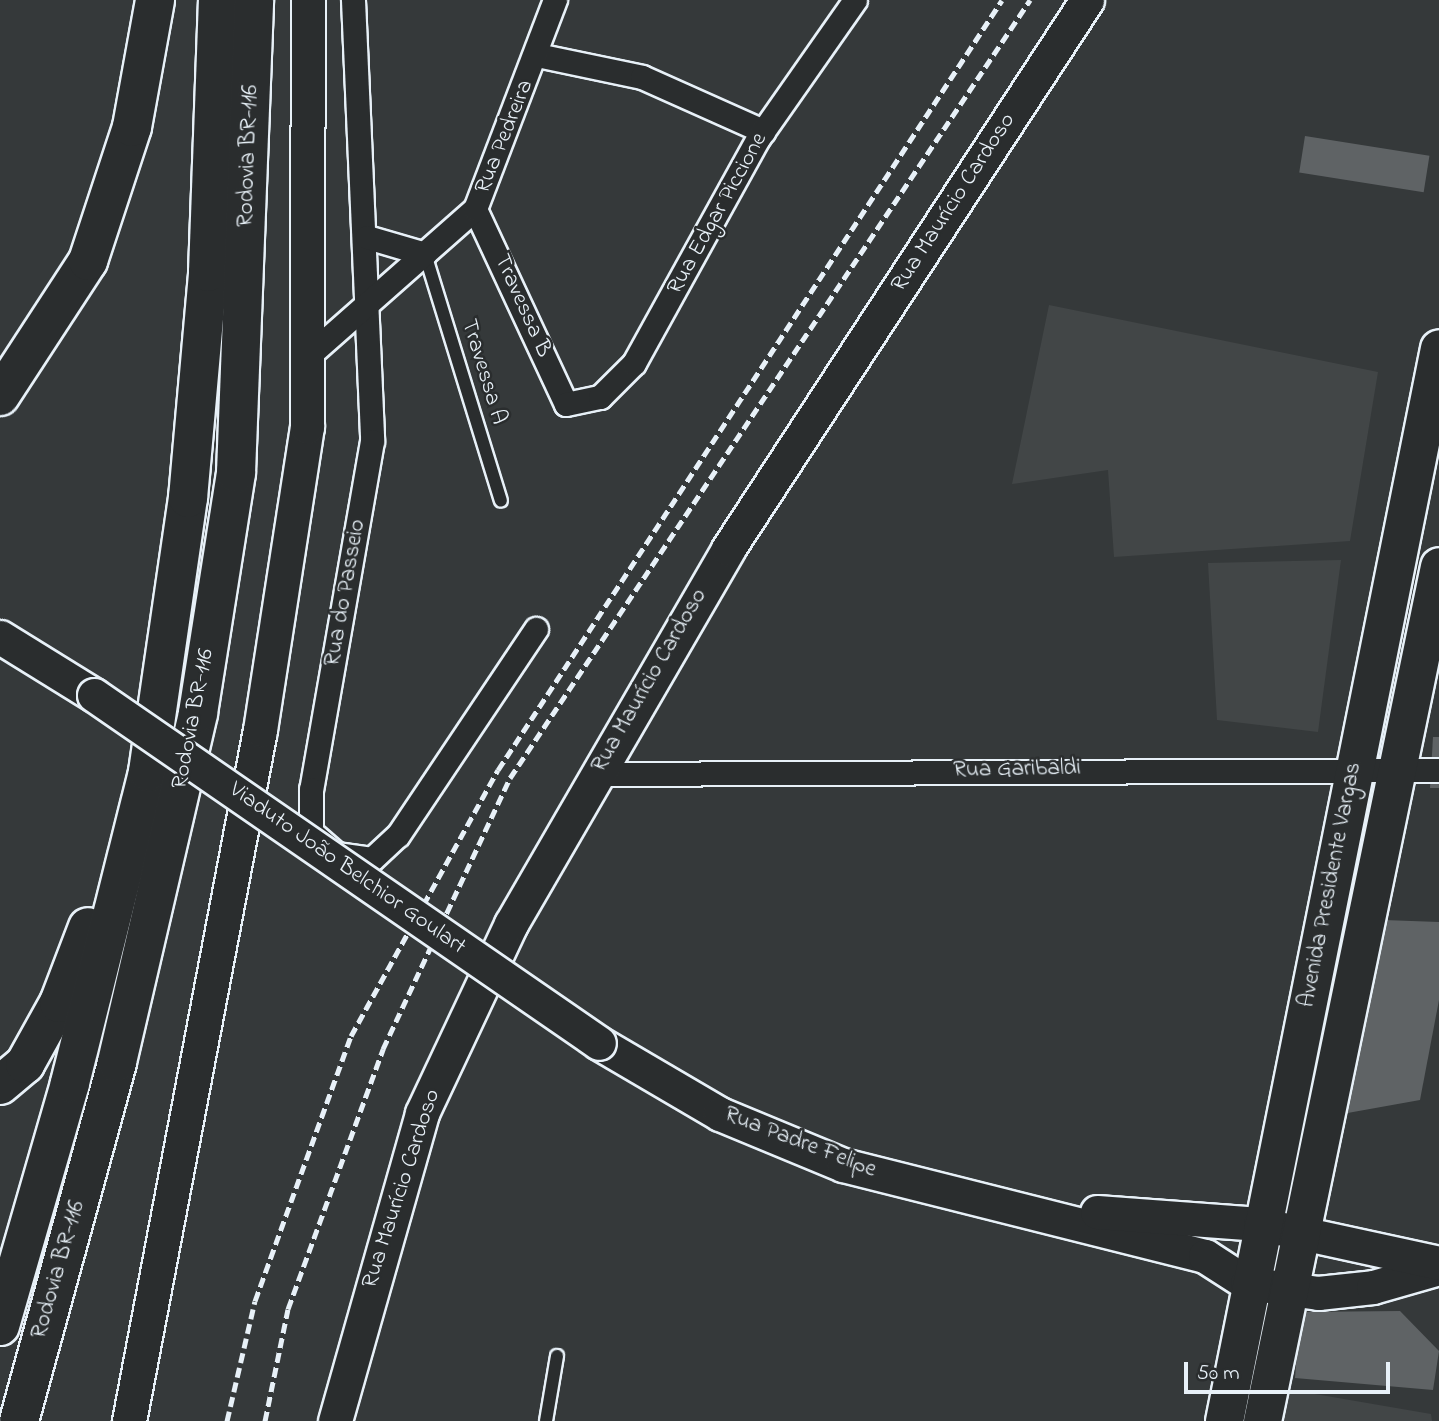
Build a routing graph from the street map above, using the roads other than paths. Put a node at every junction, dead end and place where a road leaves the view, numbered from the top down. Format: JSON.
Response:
{"nodes":[{"id":1,"x":155,"y":0,"type":"edge"},
{"id":2,"x":218,"y":0,"type":"edge"},
{"id":3,"x":254,"y":0,"type":"edge"},
{"id":4,"x":308,"y":0,"type":"edge"},
{"id":5,"x":353,"y":0,"type":"edge"},
{"id":6,"x":555,"y":0,"type":"edge"},
{"id":7,"x":855,"y":0,"type":"edge"},
{"id":8,"x":1087,"y":0,"type":"edge"},
{"id":9,"x":537,"y":55,"type":"junction"},
{"id":10,"x":763,"y":131,"type":"junction"},
{"id":11,"x":475,"y":209,"type":"junction"},
{"id":12,"x":366,"y":237,"type":"junction"},
{"id":13,"x":425,"y":254,"type":"junction"},
{"id":14,"x":371,"y":304,"type":"junction"},
{"id":15,"x":1439,"y":348,"type":"edge"},
{"id":16,"x":308,"y":356,"type":"junction"},
{"id":17,"x":0,"y":396,"type":"edge"},
{"id":18,"x":566,"y":404,"type":"joint"},
{"id":19,"x":501,"y":501,"type":"dead end"},
{"id":20,"x":1439,"y":566,"type":"edge"},
{"id":21,"x":536,"y":629,"type":"dead end"},
{"id":22,"x":0,"y":637,"type":"edge"},
{"id":23,"x":1354,"y":767,"type":"junction"},
{"id":24,"x":1439,"y":770,"type":"edge"},
{"id":25,"x":1401,"y":771,"type":"junction"},
{"id":26,"x":148,"y":772,"type":"junction"},
{"id":27,"x":596,"y":774,"type":"junction"},
{"id":28,"x":599,"y":1043,"type":"joint"},
{"id":29,"x":0,"y":1085,"type":"edge"},
{"id":30,"x":1015,"y":1205,"type":"junction"},
{"id":31,"x":1260,"y":1224,"type":"junction"},
{"id":32,"x":1301,"y":1232,"type":"junction"},
{"id":33,"x":1439,"y":1266,"type":"edge"},
{"id":34,"x":1247,"y":1283,"type":"junction"},
{"id":35,"x":1288,"y":1292,"type":"junction"},
{"id":36,"x":0,"y":1326,"type":"edge"},
{"id":37,"x":557,"y":1356,"type":"dead end"},
{"id":38,"x":19,"y":1421,"type":"edge"},
{"id":39,"x":129,"y":1421,"type":"edge"},
{"id":40,"x":335,"y":1421,"type":"edge"},
{"id":41,"x":546,"y":1421,"type":"edge"},
{"id":42,"x":1224,"y":1421,"type":"edge"},
{"id":43,"x":1262,"y":1421,"type":"edge"}],
"edges":[{"from":1,"to":17,"type":"highway"},
{"from":2,"to":26,"type":"highway","name":"Rodovia BR-116"},
{"from":3,"to":38,"type":"highway","name":"Rodovia BR-116"},
{"from":4,"to":16,"type":"main road"},
{"from":5,"to":12,"type":"street","name":"Rua do Passeio"},
{"from":6,"to":9,"type":"street","name":"Rua Pedreira"},
{"from":7,"to":10,"type":"street","name":"Rua Edgar Piccione"},
{"from":8,"to":27,"type":"main road","name":"Rua Maurício Cardoso"},
{"from":9,"to":10,"type":"street"},
{"from":9,"to":11,"type":"street","name":"Rua Pedreira"},
{"from":10,"to":18,"type":"street","name":"Rua Edgar Piccione"},
{"from":11,"to":13,"type":"street","name":"Rua Pedreira"},
{"from":11,"to":18,"type":"street","name":"Travessa B"},
{"from":12,"to":13,"type":"street"},
{"from":12,"to":14,"type":"street","name":"Rua do Passeio"},
{"from":13,"to":14,"type":"street","name":"Rua Pedreira"},
{"from":13,"to":19,"type":"lane","name":"Travessa A"},
{"from":14,"to":16,"type":"street","name":"Rua Pedreira"},
{"from":14,"to":21,"type":"street","name":"Rua do Passeio"},
{"from":15,"to":23,"type":"main road","name":"Avenida Presidente Vargas"},
{"from":16,"to":39,"type":"main road"},
{"from":20,"to":25,"type":"main road","name":"Avenida Presidente Vargas"},
{"from":22,"to":28,"type":"main road","name":"Viaduto João Belchior Goulart","bridge":true},
{"from":23,"to":25,"type":"street","name":"Rua Garibaldi"},
{"from":23,"to":27,"type":"street","name":"Rua Garibaldi"},
{"from":23,"to":31,"type":"main road","name":"Avenida Presidente Vargas"},
{"from":24,"to":25,"type":"street","name":"Rua Garibaldi"},
{"from":25,"to":32,"type":"main road","name":"Avenida Presidente Vargas"},
{"from":26,"to":29,"type":"highway"},
{"from":26,"to":36,"type":"highway","name":"Rodovia BR-116"},
{"from":27,"to":40,"type":"main road","name":"Rua Maurício Cardoso"},
{"from":28,"to":30,"type":"main road","name":"Rua Padre Felipe"},
{"from":30,"to":31,"type":"main road","name":"Rua Padre Felipe"},
{"from":30,"to":34,"type":"main road","name":"Rua Padre Felipe"},
{"from":31,"to":32,"type":"main road","name":"Rua Padre Felipe"},
{"from":31,"to":34,"type":"main road","name":"Avenida Presidente Vargas"},
{"from":32,"to":33,"type":"main road","name":"Rua Padre Felipe"},
{"from":32,"to":35,"type":"main road","name":"Avenida Presidente Vargas"},
{"from":33,"to":35,"type":"main road","name":"Rua Padre Felipe"},
{"from":34,"to":35,"type":"main road","name":"Rua Padre Felipe"},
{"from":34,"to":42,"type":"main road","name":"Avenida Presidente Vargas"},
{"from":35,"to":43,"type":"main road","name":"Avenida Presidente Vargas"},
{"from":37,"to":41,"type":"lane"}]}
